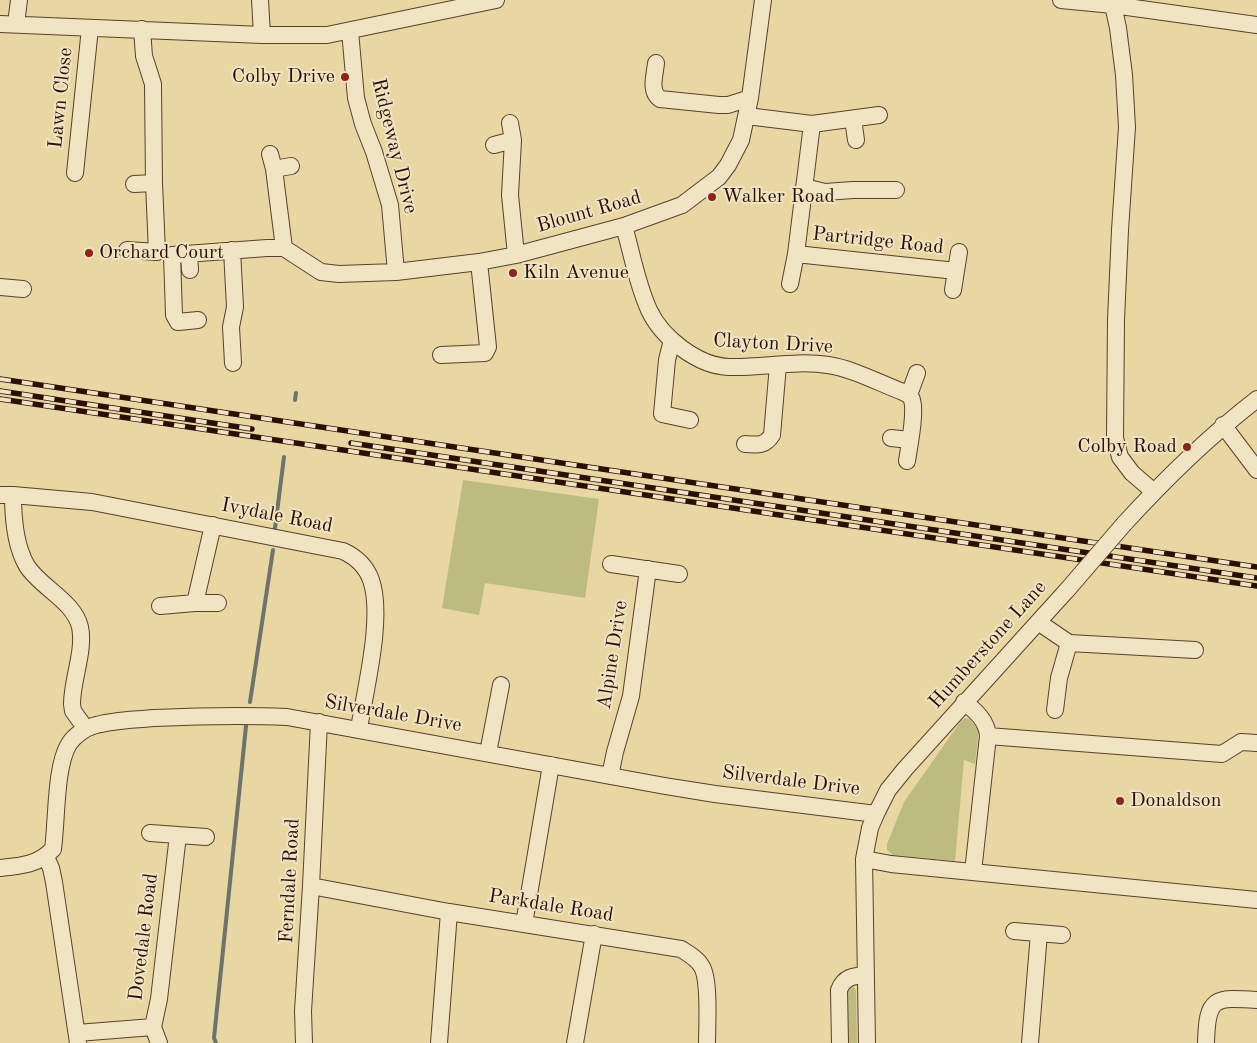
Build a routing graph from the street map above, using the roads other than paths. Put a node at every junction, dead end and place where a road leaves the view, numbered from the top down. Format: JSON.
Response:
{"nodes":[{"id":1,"x":19,"y":0,"type":"edge"},
{"id":2,"x":260,"y":0,"type":"edge"},
{"id":3,"x":494,"y":0,"type":"edge"},
{"id":4,"x":763,"y":0,"type":"edge"},
{"id":5,"x":1062,"y":0,"type":"edge"},
{"id":6,"x":1112,"y":2,"type":"edge"},
{"id":7,"x":0,"y":24,"type":"edge"},
{"id":8,"x":16,"y":24,"type":"junction"},
{"id":9,"x":1257,"y":25,"type":"edge"},
{"id":10,"x":90,"y":28,"type":"junction"},
{"id":11,"x":142,"y":29,"type":"junction"},
{"id":12,"x":350,"y":31,"type":"junction"},
{"id":13,"x":262,"y":35,"type":"junction"},
{"id":14,"x":656,"y":64,"type":"dead end"},
{"id":15,"x":750,"y":98,"type":"junction"},
{"id":16,"x":879,"y":115,"type":"dead end"},
{"id":17,"x":747,"y":116,"type":"junction"},
{"id":18,"x":853,"y":119,"type":"junction"},
{"id":19,"x":510,"y":123,"type":"dead end"},
{"id":20,"x":812,"y":124,"type":"junction"},
{"id":21,"x":513,"y":140,"type":"junction"},
{"id":22,"x":856,"y":140,"type":"dead end"},
{"id":23,"x":494,"y":145,"type":"dead end"},
{"id":24,"x":291,"y":166,"type":"dead end"},
{"id":25,"x":75,"y":173,"type":"dead end"},
{"id":26,"x":134,"y":184,"type":"dead end"},
{"id":27,"x":804,"y":187,"type":"junction"},
{"id":28,"x":896,"y":190,"type":"dead end"},
{"id":29,"x":154,"y":191,"type":"junction"},
{"id":30,"x":624,"y":226,"type":"junction"},
{"id":31,"x":284,"y":248,"type":"junction"},
{"id":32,"x":126,"y":250,"type":"dead end"},
{"id":33,"x":232,"y":250,"type":"junction"},
{"id":34,"x":959,"y":252,"type":"dead end"},
{"id":35,"x":189,"y":254,"type":"junction"},
{"id":36,"x":796,"y":254,"type":"junction"},
{"id":37,"x":516,"y":255,"type":"junction"},
{"id":38,"x":480,"y":262,"type":"junction"},
{"id":39,"x":190,"y":270,"type":"dead end"},
{"id":40,"x":956,"y":271,"type":"junction"},
{"id":41,"x":396,"y":272,"type":"junction"},
{"id":42,"x":790,"y":284,"type":"dead end"},
{"id":43,"x":0,"y":287,"type":"edge"},
{"id":44,"x":23,"y":289,"type":"dead end"},
{"id":45,"x":953,"y":290,"type":"dead end"},
{"id":46,"x":198,"y":320,"type":"dead end"},
{"id":47,"x":672,"y":340,"type":"junction"},
{"id":48,"x":441,"y":355,"type":"dead end"},
{"id":49,"x":233,"y":363,"type":"dead end"},
{"id":50,"x":778,"y":366,"type":"junction"},
{"id":51,"x":917,"y":373,"type":"dead end"},
{"id":52,"x":910,"y":395,"type":"junction"},
{"id":53,"x":1257,"y":399,"type":"edge"},
{"id":54,"x":690,"y":420,"type":"dead end"},
{"id":55,"x":1223,"y":425,"type":"junction"},
{"id":56,"x":891,"y":438,"type":"dead end"},
{"id":57,"x":910,"y":440,"type":"junction"},
{"id":58,"x":745,"y":444,"type":"dead end"},
{"id":59,"x":907,"y":461,"type":"dead end"},
{"id":60,"x":1257,"y":470,"type":"edge"},
{"id":61,"x":1154,"y":492,"type":"junction"},
{"id":62,"x":6,"y":495,"type":"edge"},
{"id":63,"x":213,"y":526,"type":"junction"},
{"id":64,"x":612,"y":564,"type":"dead end"},
{"id":65,"x":648,"y":569,"type":"junction"},
{"id":66,"x":679,"y":574,"type":"dead end"},
{"id":67,"x":195,"y":603,"type":"junction"},
{"id":68,"x":218,"y":603,"type":"dead end"},
{"id":69,"x":160,"y":606,"type":"dead end"},
{"id":70,"x":1038,"y":622,"type":"junction"},
{"id":71,"x":1070,"y":643,"type":"junction"},
{"id":72,"x":1195,"y":650,"type":"dead end"},
{"id":73,"x":501,"y":685,"type":"dead end"},
{"id":74,"x":964,"y":702,"type":"junction"},
{"id":75,"x":1055,"y":710,"type":"dead end"},
{"id":76,"x":319,"y":722,"type":"junction"},
{"id":77,"x":86,"y":729,"type":"junction"},
{"id":78,"x":359,"y":729,"type":"junction"},
{"id":79,"x":988,"y":736,"type":"junction"},
{"id":80,"x":1257,"y":744,"type":"edge"},
{"id":81,"x":488,"y":753,"type":"junction"},
{"id":82,"x":550,"y":765,"type":"junction"},
{"id":83,"x":610,"y":776,"type":"junction"},
{"id":84,"x":876,"y":814,"type":"junction"},
{"id":85,"x":150,"y":833,"type":"dead end"},
{"id":86,"x":178,"y":835,"type":"junction"},
{"id":87,"x":206,"y":837,"type":"dead end"},
{"id":88,"x":46,"y":856,"type":"junction"},
{"id":89,"x":864,"y":859,"type":"junction"},
{"id":90,"x":0,"y":868,"type":"edge"},
{"id":91,"x":972,"y":872,"type":"junction"},
{"id":92,"x":312,"y":886,"type":"junction"},
{"id":93,"x":1257,"y":900,"type":"edge"},
{"id":94,"x":449,"y":912,"type":"junction"},
{"id":95,"x":524,"y":924,"type":"junction"},
{"id":96,"x":1014,"y":931,"type":"dead end"},
{"id":97,"x":1039,"y":933,"type":"junction"},
{"id":98,"x":594,"y":934,"type":"junction"},
{"id":99,"x":1062,"y":935,"type":"dead end"},
{"id":100,"x":865,"y":975,"type":"junction"},
{"id":101,"x":1257,"y":1000,"type":"edge"},
{"id":102,"x":153,"y":1028,"type":"junction"},
{"id":103,"x":78,"y":1038,"type":"edge"},
{"id":104,"x":159,"y":1043,"type":"edge"},
{"id":105,"x":304,"y":1043,"type":"edge"},
{"id":106,"x":439,"y":1043,"type":"edge"},
{"id":107,"x":574,"y":1043,"type":"edge"},
{"id":108,"x":708,"y":1043,"type":"edge"},
{"id":109,"x":840,"y":1043,"type":"edge"},
{"id":110,"x":867,"y":1043,"type":"edge"},
{"id":111,"x":1030,"y":1043,"type":"edge"},
{"id":112,"x":1206,"y":1043,"type":"edge"}],
"edges":[{"from":1,"to":8,"type":"street"},
{"from":2,"to":13,"type":"street"},
{"from":3,"to":12,"type":"street"},
{"from":4,"to":15,"type":"street","name":"Blount Road"},
{"from":5,"to":6,"type":"street"},
{"from":6,"to":9,"type":"street"},
{"from":6,"to":61,"type":"street"},
{"from":7,"to":8,"type":"street"},
{"from":8,"to":10,"type":"street"},
{"from":10,"to":11,"type":"street"},
{"from":10,"to":25,"type":"street","name":"Lawn Close"},
{"from":11,"to":13,"type":"street"},
{"from":11,"to":29,"type":"street"},
{"from":12,"to":13,"type":"street"},
{"from":12,"to":41,"type":"street","name":"Ridgeway Drive"},
{"from":14,"to":15,"type":"street"},
{"from":15,"to":17,"type":"street","name":"Blount Road"},
{"from":16,"to":18,"type":"street"},
{"from":17,"to":20,"type":"street"},
{"from":17,"to":30,"type":"street","name":"Blount Road"},
{"from":18,"to":20,"type":"street"},
{"from":18,"to":22,"type":"street"},
{"from":19,"to":21,"type":"street"},
{"from":20,"to":27,"type":"street"},
{"from":21,"to":23,"type":"street"},
{"from":21,"to":37,"type":"street"},
{"from":24,"to":31,"type":"street"},
{"from":26,"to":29,"type":"street"},
{"from":27,"to":28,"type":"street"},
{"from":27,"to":36,"type":"street"},
{"from":29,"to":32,"type":"street"},
{"from":30,"to":37,"type":"street","name":"Blount Road"},
{"from":30,"to":47,"type":"street","name":"Clayton Drive"},
{"from":31,"to":33,"type":"street"},
{"from":31,"to":41,"type":"street","name":"Blount Road"},
{"from":33,"to":35,"type":"street"},
{"from":33,"to":49,"type":"street"},
{"from":34,"to":40,"type":"street","name":"Partridge Road"},
{"from":35,"to":39,"type":"street"},
{"from":35,"to":46,"type":"street"},
{"from":36,"to":40,"type":"street","name":"Partridge Road"},
{"from":36,"to":42,"type":"street"},
{"from":37,"to":38,"type":"street","name":"Blount Road"},
{"from":38,"to":41,"type":"street","name":"Blount Road"},
{"from":38,"to":48,"type":"street"},
{"from":40,"to":45,"type":"street","name":"Partridge Road"},
{"from":43,"to":44,"type":"street"},
{"from":47,"to":50,"type":"street","name":"Clayton Drive"},
{"from":47,"to":54,"type":"street"},
{"from":50,"to":52,"type":"street","name":"Clayton Drive"},
{"from":50,"to":58,"type":"street"},
{"from":51,"to":52,"type":"street"},
{"from":52,"to":57,"type":"street"},
{"from":53,"to":55,"type":"street","name":"Humberstone Lane"},
{"from":55,"to":60,"type":"street"},
{"from":55,"to":61,"type":"street","name":"Humberstone Lane"},
{"from":56,"to":57,"type":"street"},
{"from":57,"to":59,"type":"street"},
{"from":61,"to":70,"type":"street","name":"Humberstone Lane","bridge":true},
{"from":62,"to":63,"type":"street","name":"Ivydale Road"},
{"from":62,"to":77,"type":"street","name":"Ivydale Road"},
{"from":63,"to":67,"type":"street"},
{"from":63,"to":78,"type":"street","name":"Ivydale Road"},
{"from":64,"to":65,"type":"street"},
{"from":65,"to":66,"type":"street"},
{"from":65,"to":83,"type":"street","name":"Alpine Drive"},
{"from":67,"to":68,"type":"street"},
{"from":67,"to":69,"type":"street"},
{"from":70,"to":71,"type":"street"},
{"from":70,"to":74,"type":"street","name":"Humberstone Lane"},
{"from":71,"to":72,"type":"street"},
{"from":71,"to":75,"type":"street"},
{"from":73,"to":81,"type":"street"},
{"from":74,"to":79,"type":"street"},
{"from":74,"to":84,"type":"street","name":"Humberstone Lane"},
{"from":76,"to":77,"type":"street","name":"Silverdale Drive"},
{"from":76,"to":78,"type":"street","name":"Silverdale Drive"},
{"from":76,"to":92,"type":"street","name":"Ferndale Road"},
{"from":77,"to":88,"type":"street","name":"Silverdale Drive"},
{"from":78,"to":81,"type":"street","name":"Silverdale Drive"},
{"from":79,"to":80,"type":"street"},
{"from":79,"to":91,"type":"street"},
{"from":81,"to":82,"type":"street","name":"Silverdale Drive"},
{"from":82,"to":83,"type":"street","name":"Silverdale Drive"},
{"from":82,"to":95,"type":"street"},
{"from":83,"to":84,"type":"street","name":"Silverdale Drive"},
{"from":84,"to":89,"type":"street","name":"Humberstone Lane"},
{"from":85,"to":86,"type":"street"},
{"from":86,"to":87,"type":"street"},
{"from":86,"to":102,"type":"street","name":"Dovedale Road"},
{"from":88,"to":90,"type":"street"},
{"from":88,"to":103,"type":"street"},
{"from":89,"to":91,"type":"street"},
{"from":89,"to":100,"type":"street","name":"Humberstone Lane"},
{"from":91,"to":93,"type":"street"},
{"from":92,"to":94,"type":"street","name":"Parkdale Road"},
{"from":92,"to":105,"type":"street","name":"Ferndale Road"},
{"from":94,"to":95,"type":"street","name":"Parkdale Road"},
{"from":94,"to":106,"type":"street"},
{"from":95,"to":98,"type":"street","name":"Parkdale Road"},
{"from":96,"to":97,"type":"street"},
{"from":97,"to":99,"type":"street"},
{"from":97,"to":111,"type":"street"},
{"from":98,"to":107,"type":"street"},
{"from":98,"to":108,"type":"street","name":"Parkdale Road"},
{"from":100,"to":109,"type":"street"},
{"from":100,"to":110,"type":"street","name":"Humberstone Lane"},
{"from":101,"to":112,"type":"street"},
{"from":102,"to":103,"type":"street"},
{"from":102,"to":104,"type":"street","name":"Dovedale Road"}]}
